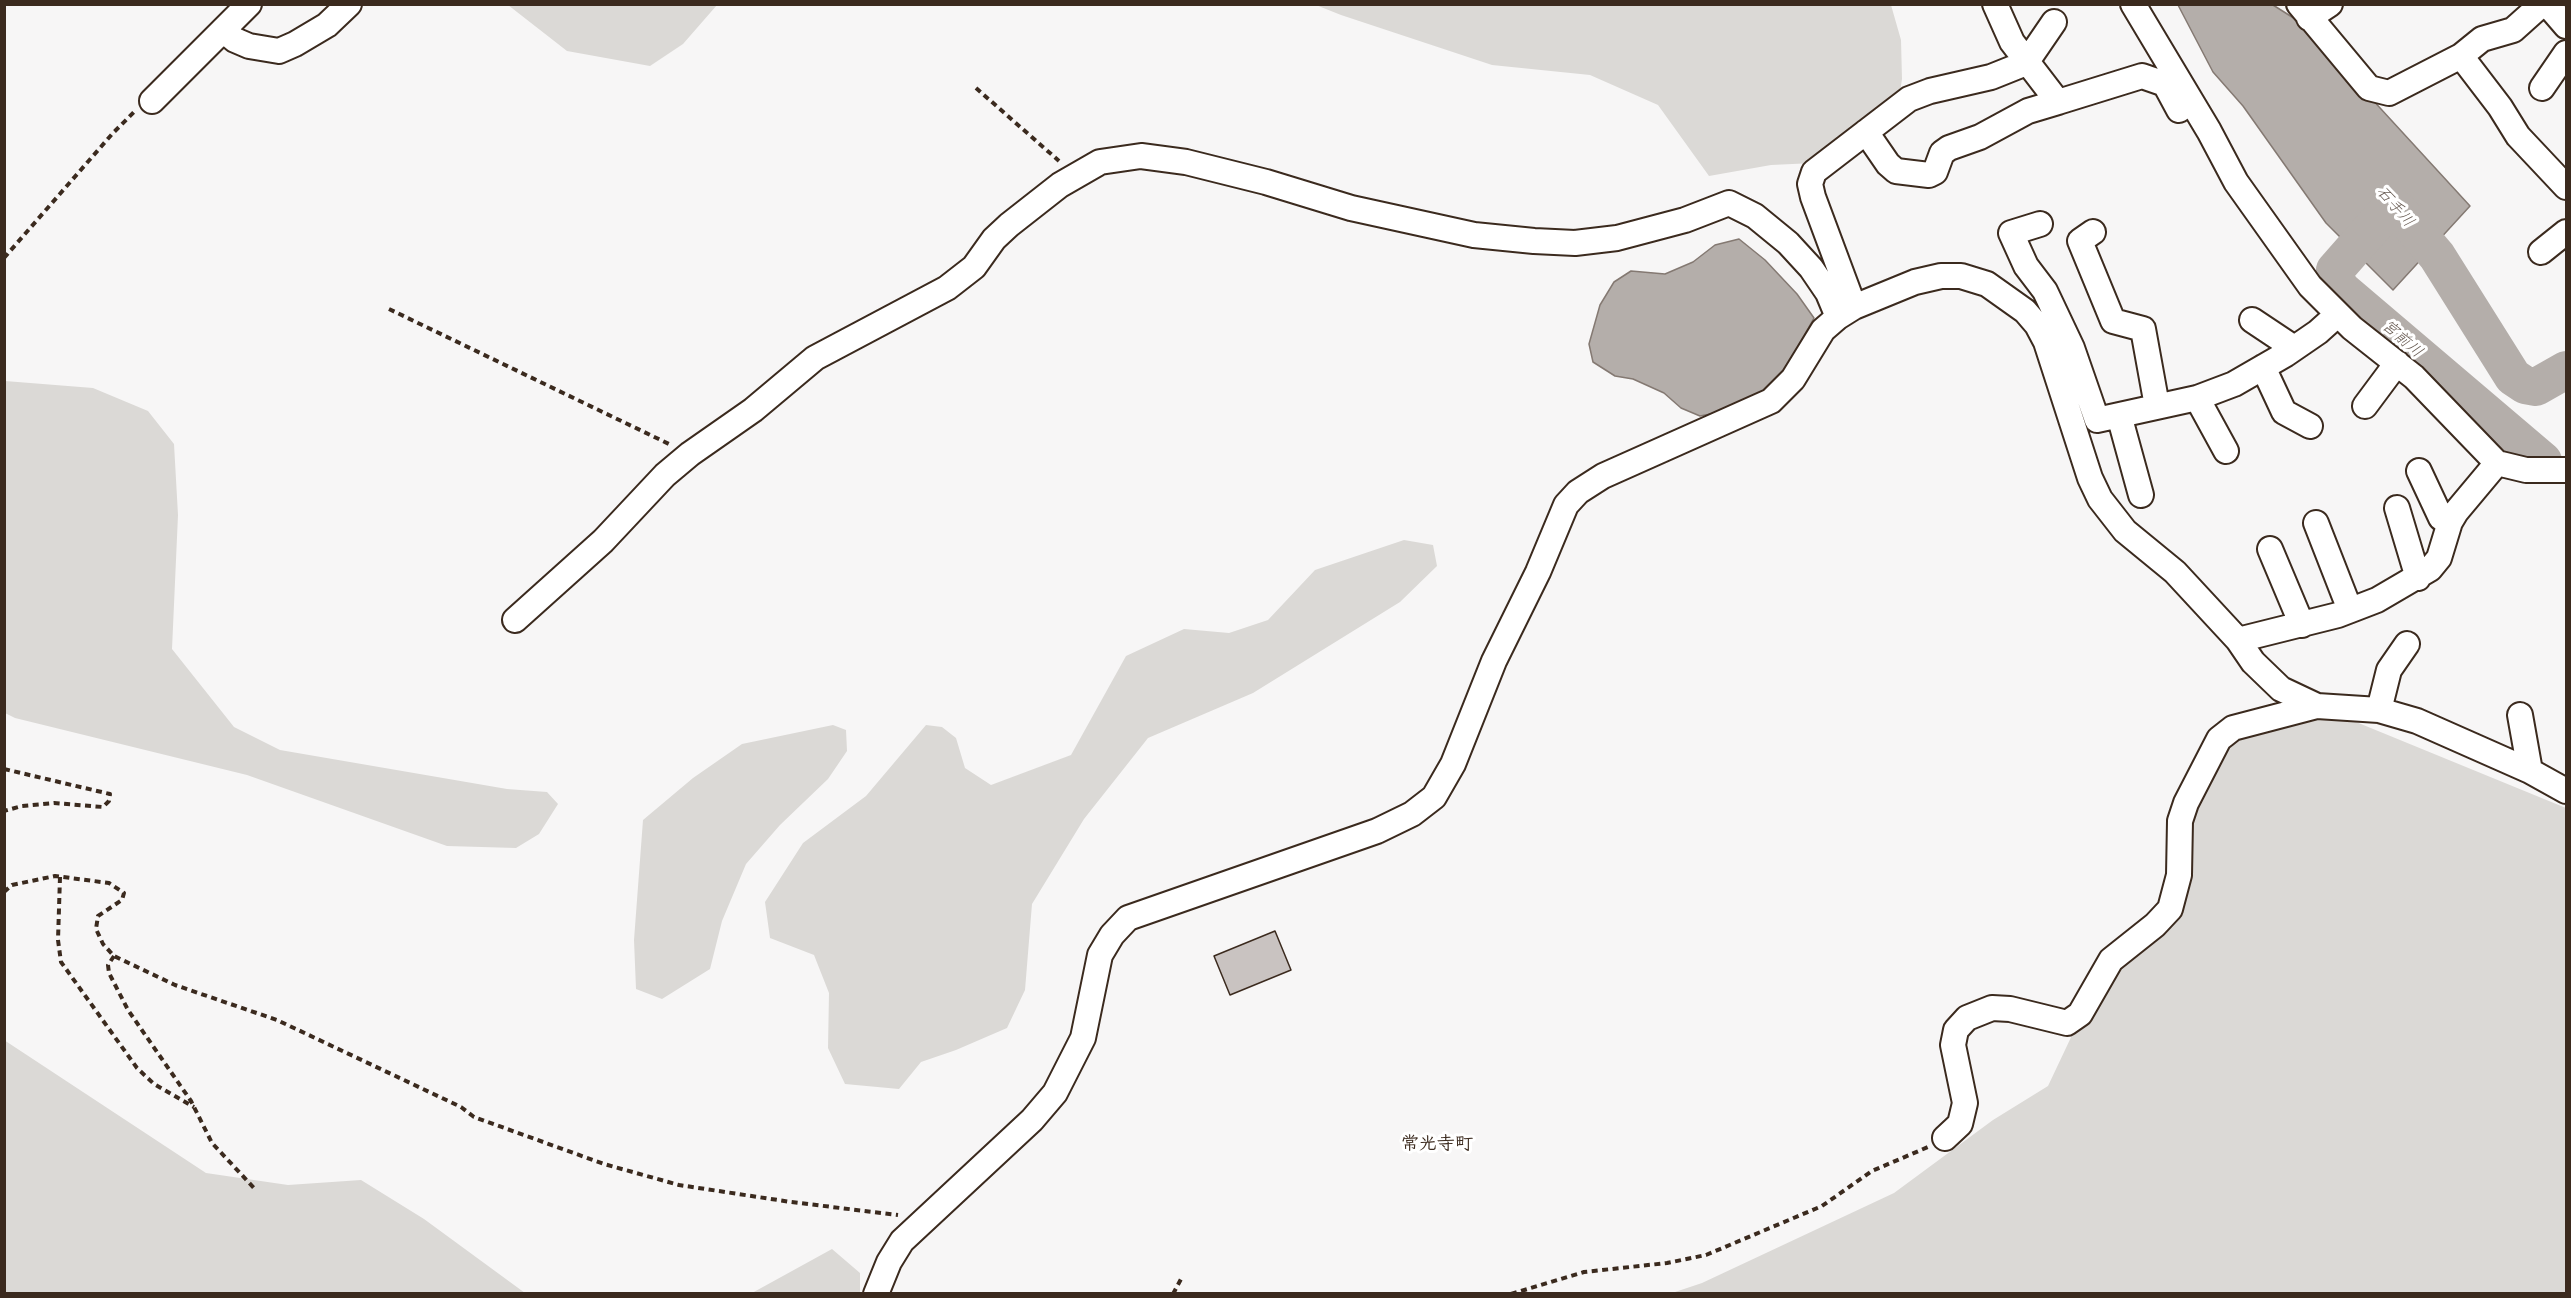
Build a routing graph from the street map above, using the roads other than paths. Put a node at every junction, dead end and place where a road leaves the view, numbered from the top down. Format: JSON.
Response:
{"nodes":[{"id":1,"x":249,"y":4,"type":"edge"},
{"id":2,"x":349,"y":4,"type":"edge"},
{"id":3,"x":1995,"y":4,"type":"edge"},
{"id":4,"x":2133,"y":4,"type":"edge"},
{"id":5,"x":2330,"y":4,"type":"edge"},
{"id":6,"x":2542,"y":4,"type":"edge"},
{"id":7,"x":2547,"y":4,"type":"edge"},
{"id":8,"x":2304,"y":11,"type":"edge"},
{"id":9,"x":2054,"y":22,"type":"dead end"},
{"id":10,"x":2566,"y":26,"type":"edge"},
{"id":11,"x":223,"y":30,"type":"junction"},
{"id":12,"x":2566,"y":53,"type":"edge"},
{"id":13,"x":2461,"y":56,"type":"junction"},
{"id":14,"x":2026,"y":63,"type":"junction"},
{"id":15,"x":2542,"y":88,"type":"dead end"},
{"id":16,"x":152,"y":100,"type":"road end"},
{"id":17,"x":2058,"y":102,"type":"junction"},
{"id":18,"x":2210,"y":131,"type":"junction"},
{"id":19,"x":1866,"y":132,"type":"junction"},
{"id":20,"x":2566,"y":187,"type":"edge"},
{"id":21,"x":2040,"y":224,"type":"dead end"},
{"id":22,"x":2093,"y":232,"type":"dead end"},
{"id":23,"x":2566,"y":232,"type":"edge"},
{"id":24,"x":2541,"y":252,"type":"dead end"},
{"id":25,"x":1846,"y":312,"type":"junction"},
{"id":26,"x":2338,"y":314,"type":"junction"},
{"id":27,"x":2252,"y":320,"type":"dead end"},
{"id":28,"x":2294,"y":348,"type":"junction"},
{"id":29,"x":2397,"y":363,"type":"junction"},
{"id":30,"x":2262,"y":368,"type":"junction"},
{"id":31,"x":2197,"y":398,"type":"junction"},
{"id":32,"x":2157,"y":406,"type":"junction"},
{"id":33,"x":2365,"y":406,"type":"dead end"},
{"id":34,"x":2119,"y":415,"type":"junction"},
{"id":35,"x":2310,"y":426,"type":"dead end"},
{"id":36,"x":2226,"y":451,"type":"dead end"},
{"id":37,"x":2497,"y":463,"type":"junction"},
{"id":38,"x":2566,"y":470,"type":"edge"},
{"id":39,"x":2419,"y":471,"type":"dead end"},
{"id":40,"x":2141,"y":495,"type":"dead end"},
{"id":41,"x":2397,"y":508,"type":"dead end"},
{"id":42,"x":2450,"y":522,"type":"junction"},
{"id":43,"x":2316,"y":523,"type":"dead end"},
{"id":44,"x":2270,"y":549,"type":"dead end"},
{"id":45,"x":2418,"y":578,"type":"junction"},
{"id":46,"x":2350,"y":610,"type":"junction"},
{"id":47,"x":515,"y":620,"type":"dead end"},
{"id":48,"x":2302,"y":625,"type":"junction"},
{"id":49,"x":2238,"y":640,"type":"junction"},
{"id":50,"x":2407,"y":644,"type":"dead end"},
{"id":51,"x":2317,"y":706,"type":"junction"},
{"id":52,"x":2379,"y":710,"type":"junction"},
{"id":53,"x":2520,"y":715,"type":"dead end"},
{"id":54,"x":2530,"y":771,"type":"junction"},
{"id":55,"x":2566,"y":791,"type":"edge"},
{"id":56,"x":1945,"y":1138,"type":"road end"},
{"id":57,"x":876,"y":1293,"type":"edge"}],
"edges":[{"from":1,"to":11,"type":"street"},
{"from":2,"to":11,"type":"street"},
{"from":3,"to":14,"type":"street"},
{"from":4,"to":18,"type":"street"},
{"from":5,"to":8,"type":"street"},
{"from":6,"to":13,"type":"street"},
{"from":7,"to":10,"type":"street"},
{"from":8,"to":13,"type":"street"},
{"from":9,"to":14,"type":"street"},
{"from":11,"to":16,"type":"street"},
{"from":12,"to":15,"type":"street"},
{"from":13,"to":20,"type":"street"},
{"from":14,"to":17,"type":"street"},
{"from":14,"to":19,"type":"street"},
{"from":17,"to":18,"type":"street"},
{"from":17,"to":19,"type":"street"},
{"from":18,"to":26,"type":"street"},
{"from":19,"to":25,"type":"street"},
{"from":21,"to":34,"type":"street"},
{"from":22,"to":32,"type":"street"},
{"from":23,"to":24,"type":"street"},
{"from":25,"to":47,"type":"street"},
{"from":25,"to":49,"type":"street"},
{"from":25,"to":57,"type":"street"},
{"from":26,"to":28,"type":"street"},
{"from":26,"to":29,"type":"street"},
{"from":27,"to":28,"type":"street"},
{"from":28,"to":30,"type":"street"},
{"from":29,"to":33,"type":"street"},
{"from":29,"to":37,"type":"street"},
{"from":30,"to":31,"type":"street"},
{"from":30,"to":35,"type":"street"},
{"from":31,"to":32,"type":"street"},
{"from":31,"to":36,"type":"street"},
{"from":32,"to":34,"type":"street"},
{"from":34,"to":40,"type":"street"},
{"from":37,"to":38,"type":"street"},
{"from":37,"to":42,"type":"street"},
{"from":39,"to":42,"type":"street"},
{"from":41,"to":45,"type":"street"},
{"from":42,"to":45,"type":"street"},
{"from":43,"to":46,"type":"street"},
{"from":44,"to":48,"type":"street"},
{"from":45,"to":46,"type":"street"},
{"from":46,"to":48,"type":"street"},
{"from":48,"to":49,"type":"street"},
{"from":49,"to":51,"type":"street"},
{"from":50,"to":52,"type":"street"},
{"from":51,"to":52,"type":"street"},
{"from":51,"to":56,"type":"street"},
{"from":52,"to":54,"type":"street"},
{"from":53,"to":54,"type":"street"},
{"from":54,"to":55,"type":"street"}]}
